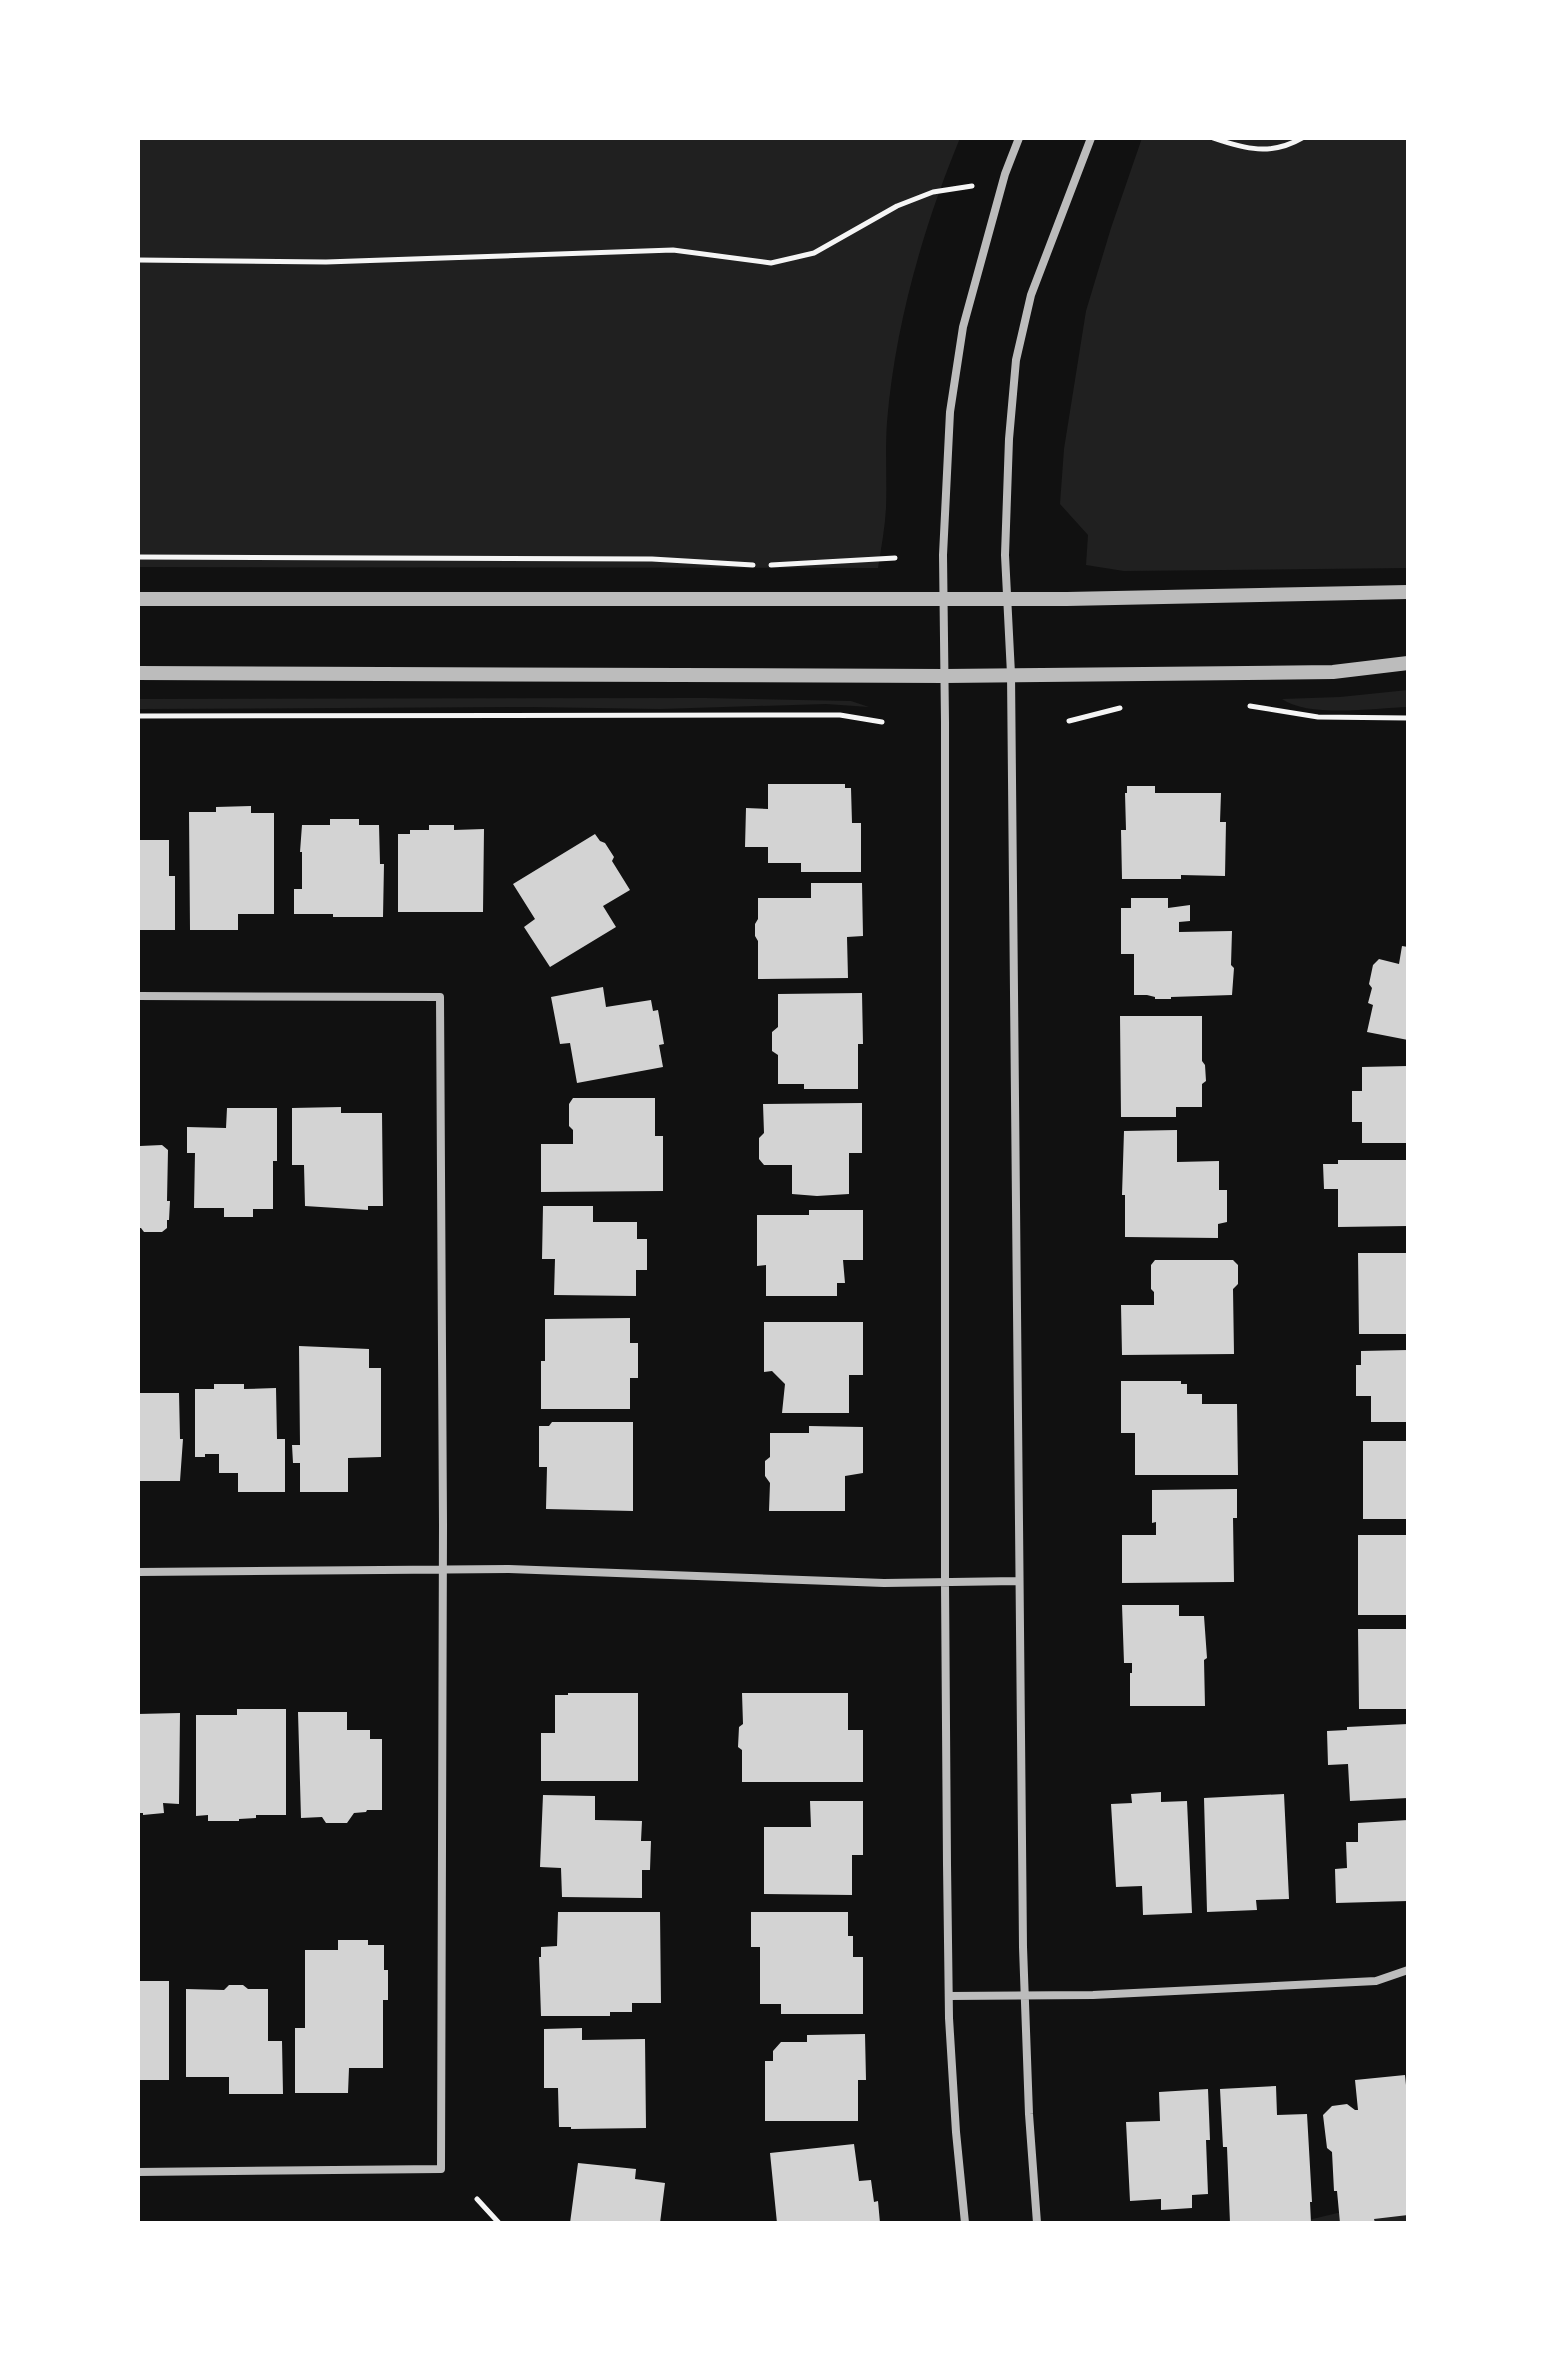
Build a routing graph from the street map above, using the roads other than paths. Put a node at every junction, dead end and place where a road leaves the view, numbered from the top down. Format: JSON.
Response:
{"nodes":[{"id":1,"x":1019,"y":138,"type":"edge"},
{"id":2,"x":1091,"y":138,"type":"edge"},
{"id":3,"x":1408,"y":592,"type":"edge"},
{"id":4,"x":138,"y":599,"type":"edge"},
{"id":5,"x":944,"y":599,"type":"junction"},
{"id":6,"x":1008,"y":599,"type":"junction"},
{"id":7,"x":1408,"y":663,"type":"edge"},
{"id":8,"x":138,"y":673,"type":"edge"},
{"id":9,"x":1011,"y":674,"type":"junction"},
{"id":10,"x":945,"y":676,"type":"junction"},
{"id":11,"x":138,"y":996,"type":"edge"},
{"id":12,"x":442,"y":1569,"type":"junction"},
{"id":13,"x":138,"y":1572,"type":"edge"},
{"id":14,"x":1019,"y":1581,"type":"junction"},
{"id":15,"x":945,"y":1584,"type":"junction"},
{"id":16,"x":1408,"y":1970,"type":"edge"},
{"id":17,"x":949,"y":1996,"type":"junction"},
{"id":18,"x":1025,"y":1996,"type":"junction"},
{"id":19,"x":138,"y":2172,"type":"edge"},
{"id":20,"x":965,"y":2223,"type":"edge"},
{"id":21,"x":1037,"y":2223,"type":"edge"}],
"edges":[{"from":1,"to":5,"type":"street"},
{"from":2,"to":6,"type":"street"},
{"from":3,"to":6,"type":"street"},
{"from":4,"to":5,"type":"street"},
{"from":5,"to":6,"type":"street"},
{"from":5,"to":10,"type":"street"},
{"from":6,"to":9,"type":"street"},
{"from":7,"to":9,"type":"street"},
{"from":8,"to":10,"type":"street"},
{"from":9,"to":10,"type":"street"},
{"from":9,"to":14,"type":"street"},
{"from":10,"to":15,"type":"street"},
{"from":11,"to":12,"type":"street"},
{"from":12,"to":13,"type":"street"},
{"from":12,"to":15,"type":"street"},
{"from":12,"to":19,"type":"street"},
{"from":14,"to":15,"type":"street"},
{"from":14,"to":18,"type":"street"},
{"from":15,"to":17,"type":"street"},
{"from":16,"to":18,"type":"street"},
{"from":17,"to":18,"type":"street"},
{"from":17,"to":20,"type":"street"},
{"from":18,"to":21,"type":"street"}]}
